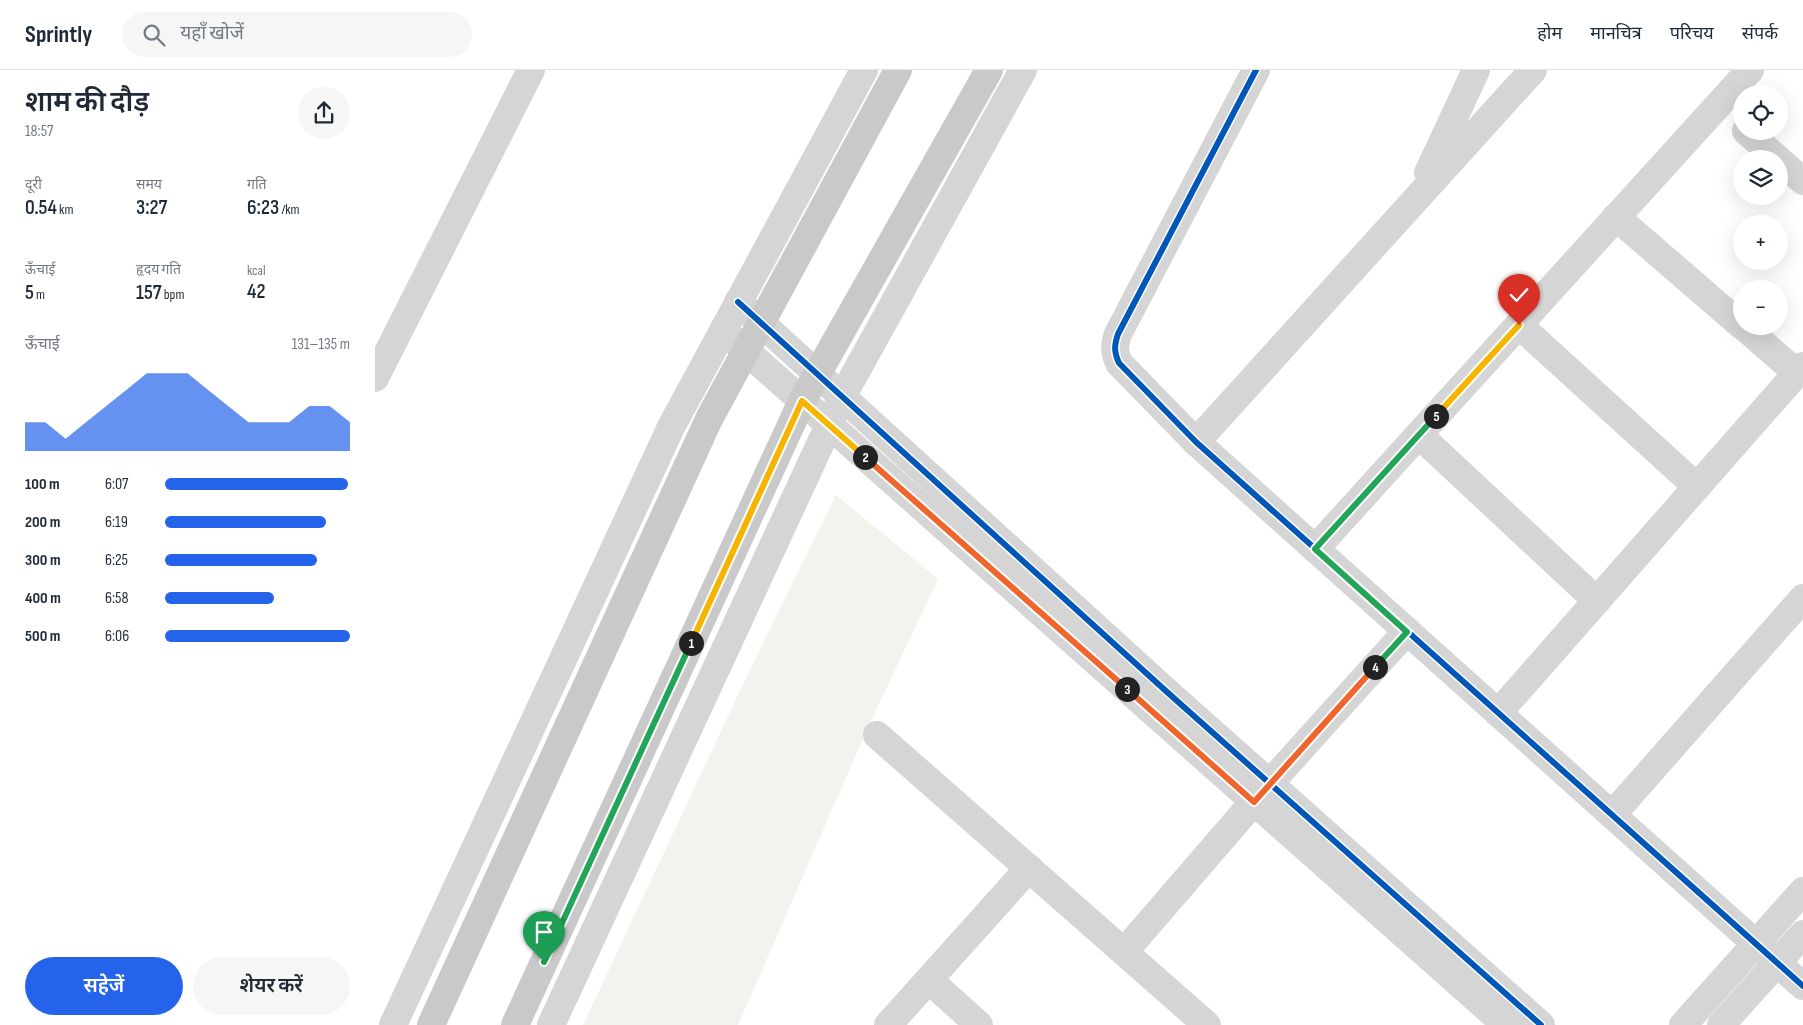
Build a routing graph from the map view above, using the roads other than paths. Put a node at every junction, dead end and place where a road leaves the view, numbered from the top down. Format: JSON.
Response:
{"nodes":[{"id":1,"x":531,"y":70,"type":"edge"},
{"id":2,"x":864,"y":70,"type":"edge"},
{"id":3,"x":898,"y":70,"type":"edge"},
{"id":4,"x":989,"y":70,"type":"edge"},
{"id":5,"x":1023,"y":70,"type":"edge"},
{"id":6,"x":1256,"y":70,"type":"edge"},
{"id":7,"x":1476,"y":70,"type":"edge"},
{"id":8,"x":1533,"y":70,"type":"edge"},
{"id":9,"x":1749,"y":70,"type":"edge"},
{"id":10,"x":1717,"y":106,"type":"junction"},
{"id":11,"x":1733,"y":120,"type":"edge"},
{"id":12,"x":1756,"y":140,"type":"edge"},
{"id":13,"x":1768,"y":150,"type":"edge"},
{"id":14,"x":1788,"y":168,"type":"edge"},
{"id":15,"x":1803,"y":181,"type":"edge"},
{"id":16,"x":1416,"y":199,"type":"junction"},
{"id":17,"x":1616,"y":217,"type":"junction"},
{"id":18,"x":738,"y":302,"type":"junction"},
{"id":19,"x":1733,"y":317,"type":"edge"},
{"id":20,"x":761,"y":322,"type":"junction"},
{"id":21,"x":1519,"y":325,"type":"junction"},
{"id":22,"x":723,"y":331,"type":"junction"},
{"id":23,"x":1755,"y":335,"type":"edge"},
{"id":24,"x":745,"y":350,"type":"junction"},
{"id":25,"x":1800,"y":369,"type":"edge"},
{"id":26,"x":817,"y":374,"type":"junction"},
{"id":27,"x":375,"y":378,"type":"edge"},
{"id":28,"x":842,"y":397,"type":"junction"},
{"id":29,"x":802,"y":401,"type":"junction"},
{"id":30,"x":829,"y":425,"type":"junction"},
{"id":31,"x":1419,"y":435,"type":"junction"},
{"id":32,"x":1196,"y":442,"type":"junction"},
{"id":33,"x":1697,"y":487,"type":"junction"},
{"id":34,"x":1315,"y":549,"type":"junction"},
{"id":35,"x":1803,"y":598,"type":"edge"},
{"id":36,"x":1597,"y":601,"type":"junction"},
{"id":37,"x":1407,"y":632,"type":"junction"},
{"id":38,"x":1498,"y":713,"type":"junction"},
{"id":39,"x":877,"y":735,"type":"dead end"},
{"id":40,"x":1262,"y":792,"type":"junction"},
{"id":41,"x":1612,"y":815,"type":"junction"},
{"id":42,"x":1029,"y":868,"type":"junction"},
{"id":43,"x":1803,"y":891,"type":"edge"},
{"id":44,"x":1803,"y":934,"type":"edge"},
{"id":45,"x":1756,"y":944,"type":"junction"},
{"id":46,"x":1124,"y":952,"type":"junction"},
{"id":47,"x":1777,"y":962,"type":"junction"},
{"id":48,"x":929,"y":980,"type":"junction"},
{"id":49,"x":1803,"y":986,"type":"edge"},
{"id":50,"x":393,"y":1025,"type":"edge"},
{"id":51,"x":431,"y":1025,"type":"edge"},
{"id":52,"x":515,"y":1025,"type":"edge"},
{"id":53,"x":551,"y":1025,"type":"edge"},
{"id":54,"x":888,"y":1025,"type":"edge"},
{"id":55,"x":979,"y":1025,"type":"edge"},
{"id":56,"x":1207,"y":1025,"type":"edge"},
{"id":57,"x":1506,"y":1025,"type":"edge"},
{"id":58,"x":1541,"y":1025,"type":"edge"},
{"id":59,"x":1683,"y":1025,"type":"edge"},
{"id":60,"x":1721,"y":1025,"type":"edge"}],
"edges":[{"from":1,"to":27,"type":"street"},
{"from":2,"to":18,"type":"street"},
{"from":3,"to":20,"type":"main road"},
{"from":4,"to":26,"type":"main road"},
{"from":5,"to":28,"type":"street"},
{"from":6,"to":32,"type":"street"},
{"from":7,"to":16,"type":"street"},
{"from":8,"to":16,"type":"street"},
{"from":9,"to":10,"type":"street"},
{"from":10,"to":11,"type":"street"},
{"from":10,"to":17,"type":"street"},
{"from":12,"to":13,"type":"street"},
{"from":14,"to":15,"type":"street"},
{"from":16,"to":32,"type":"street"},
{"from":17,"to":19,"type":"street"},
{"from":17,"to":21,"type":"street"},
{"from":18,"to":20,"type":"street"},
{"from":18,"to":22,"type":"street"},
{"from":20,"to":24,"type":"main road"},
{"from":20,"to":26,"type":"street"},
{"from":21,"to":31,"type":"street"},
{"from":21,"to":33,"type":"street"},
{"from":22,"to":24,"type":"street"},
{"from":22,"to":50,"type":"street"},
{"from":23,"to":25,"type":"street"},
{"from":24,"to":29,"type":"street"},
{"from":24,"to":51,"type":"main road"},
{"from":25,"to":33,"type":"street"},
{"from":26,"to":28,"type":"street"},
{"from":26,"to":29,"type":"main road"},
{"from":28,"to":30,"type":"street"},
{"from":28,"to":40,"type":"street"},
{"from":29,"to":30,"type":"street"},
{"from":29,"to":52,"type":"main road"},
{"from":30,"to":40,"type":"street"},
{"from":30,"to":53,"type":"street"},
{"from":31,"to":34,"type":"street"},
{"from":31,"to":36,"type":"street"},
{"from":32,"to":34,"type":"street"},
{"from":33,"to":36,"type":"street"},
{"from":34,"to":37,"type":"street"},
{"from":35,"to":41,"type":"street"},
{"from":36,"to":38,"type":"street"},
{"from":37,"to":38,"type":"street"},
{"from":37,"to":40,"type":"street"},
{"from":38,"to":41,"type":"street"},
{"from":39,"to":42,"type":"street"},
{"from":40,"to":46,"type":"street"},
{"from":40,"to":57,"type":"street"},
{"from":40,"to":58,"type":"street"},
{"from":41,"to":45,"type":"street"},
{"from":42,"to":46,"type":"street"},
{"from":42,"to":48,"type":"street"},
{"from":43,"to":45,"type":"street"},
{"from":44,"to":47,"type":"street"},
{"from":45,"to":47,"type":"street"},
{"from":45,"to":59,"type":"street"},
{"from":46,"to":56,"type":"street"},
{"from":47,"to":49,"type":"street"},
{"from":47,"to":60,"type":"street"},
{"from":48,"to":54,"type":"street"},
{"from":48,"to":55,"type":"street"}]}
